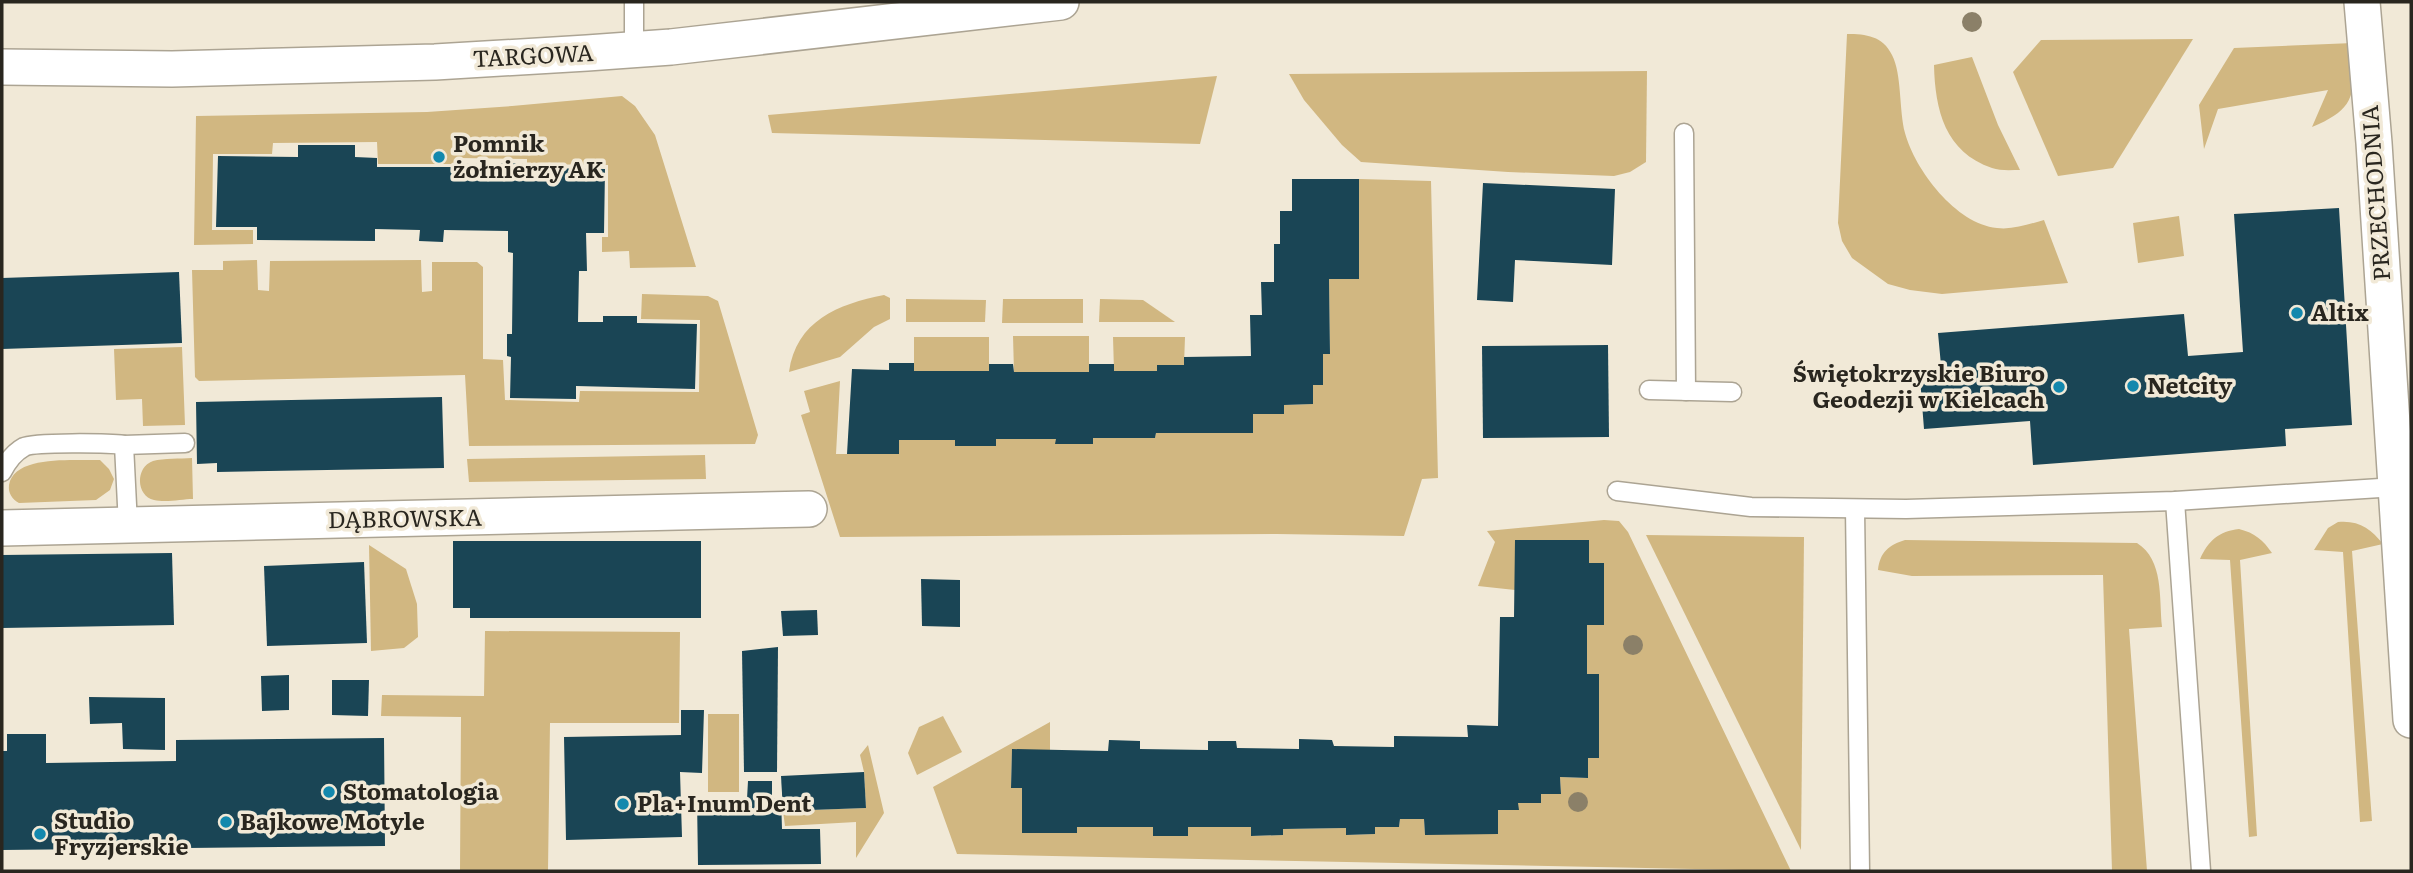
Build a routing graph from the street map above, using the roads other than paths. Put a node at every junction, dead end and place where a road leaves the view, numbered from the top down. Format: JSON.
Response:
{"nodes":[{"id":1,"x":634,"y":2,"type":"edge"},
{"id":2,"x":1053,"y":2,"type":"edge"},
{"id":3,"x":2361,"y":2,"type":"edge"},
{"id":4,"x":634,"y":50,"type":"junction"},
{"id":5,"x":2,"y":67,"type":"edge"},
{"id":6,"x":1684,"y":133,"type":"dead end"},
{"id":7,"x":1649,"y":390,"type":"dead end"},
{"id":8,"x":1686,"y":391,"type":"junction"},
{"id":9,"x":1732,"y":391,"type":"dead end"},
{"id":10,"x":185,"y":443,"type":"dead end"},
{"id":11,"x":124,"y":445,"type":"junction"},
{"id":12,"x":2,"y":472,"type":"edge"},
{"id":13,"x":2396,"y":487,"type":"junction"},
{"id":14,"x":1617,"y":491,"type":"dead end"},
{"id":15,"x":2175,"y":501,"type":"junction"},
{"id":16,"x":809,"y":509,"type":"dead end"},
{"id":17,"x":1855,"y":509,"type":"junction"},
{"id":18,"x":128,"y":525,"type":"junction"},
{"id":19,"x":2,"y":528,"type":"edge"},
{"id":20,"x":2411,"y":720,"type":"edge"},
{"id":21,"x":1860,"y":871,"type":"edge"},
{"id":22,"x":2201,"y":871,"type":"edge"}],
"edges":[{"from":1,"to":4,"type":"lane"},
{"from":2,"to":4,"type":"street","name":"TARGOWA"},
{"from":3,"to":13,"type":"street","name":"PRZECHODNIA"},
{"from":4,"to":5,"type":"street","name":"TARGOWA"},
{"from":6,"to":8,"type":"lane"},
{"from":7,"to":8,"type":"lane"},
{"from":8,"to":9,"type":"lane"},
{"from":10,"to":11,"type":"lane"},
{"from":11,"to":12,"type":"lane"},
{"from":11,"to":18,"type":"lane"},
{"from":13,"to":15,"type":"lane"},
{"from":13,"to":20,"type":"street","name":"PRZECHODNIA"},
{"from":14,"to":17,"type":"lane"},
{"from":15,"to":17,"type":"lane"},
{"from":15,"to":22,"type":"lane"},
{"from":16,"to":18,"type":"street","name":"DĄBROWSKA"},
{"from":17,"to":21,"type":"lane"},
{"from":18,"to":19,"type":"street","name":"DĄBROWSKA"}]}
